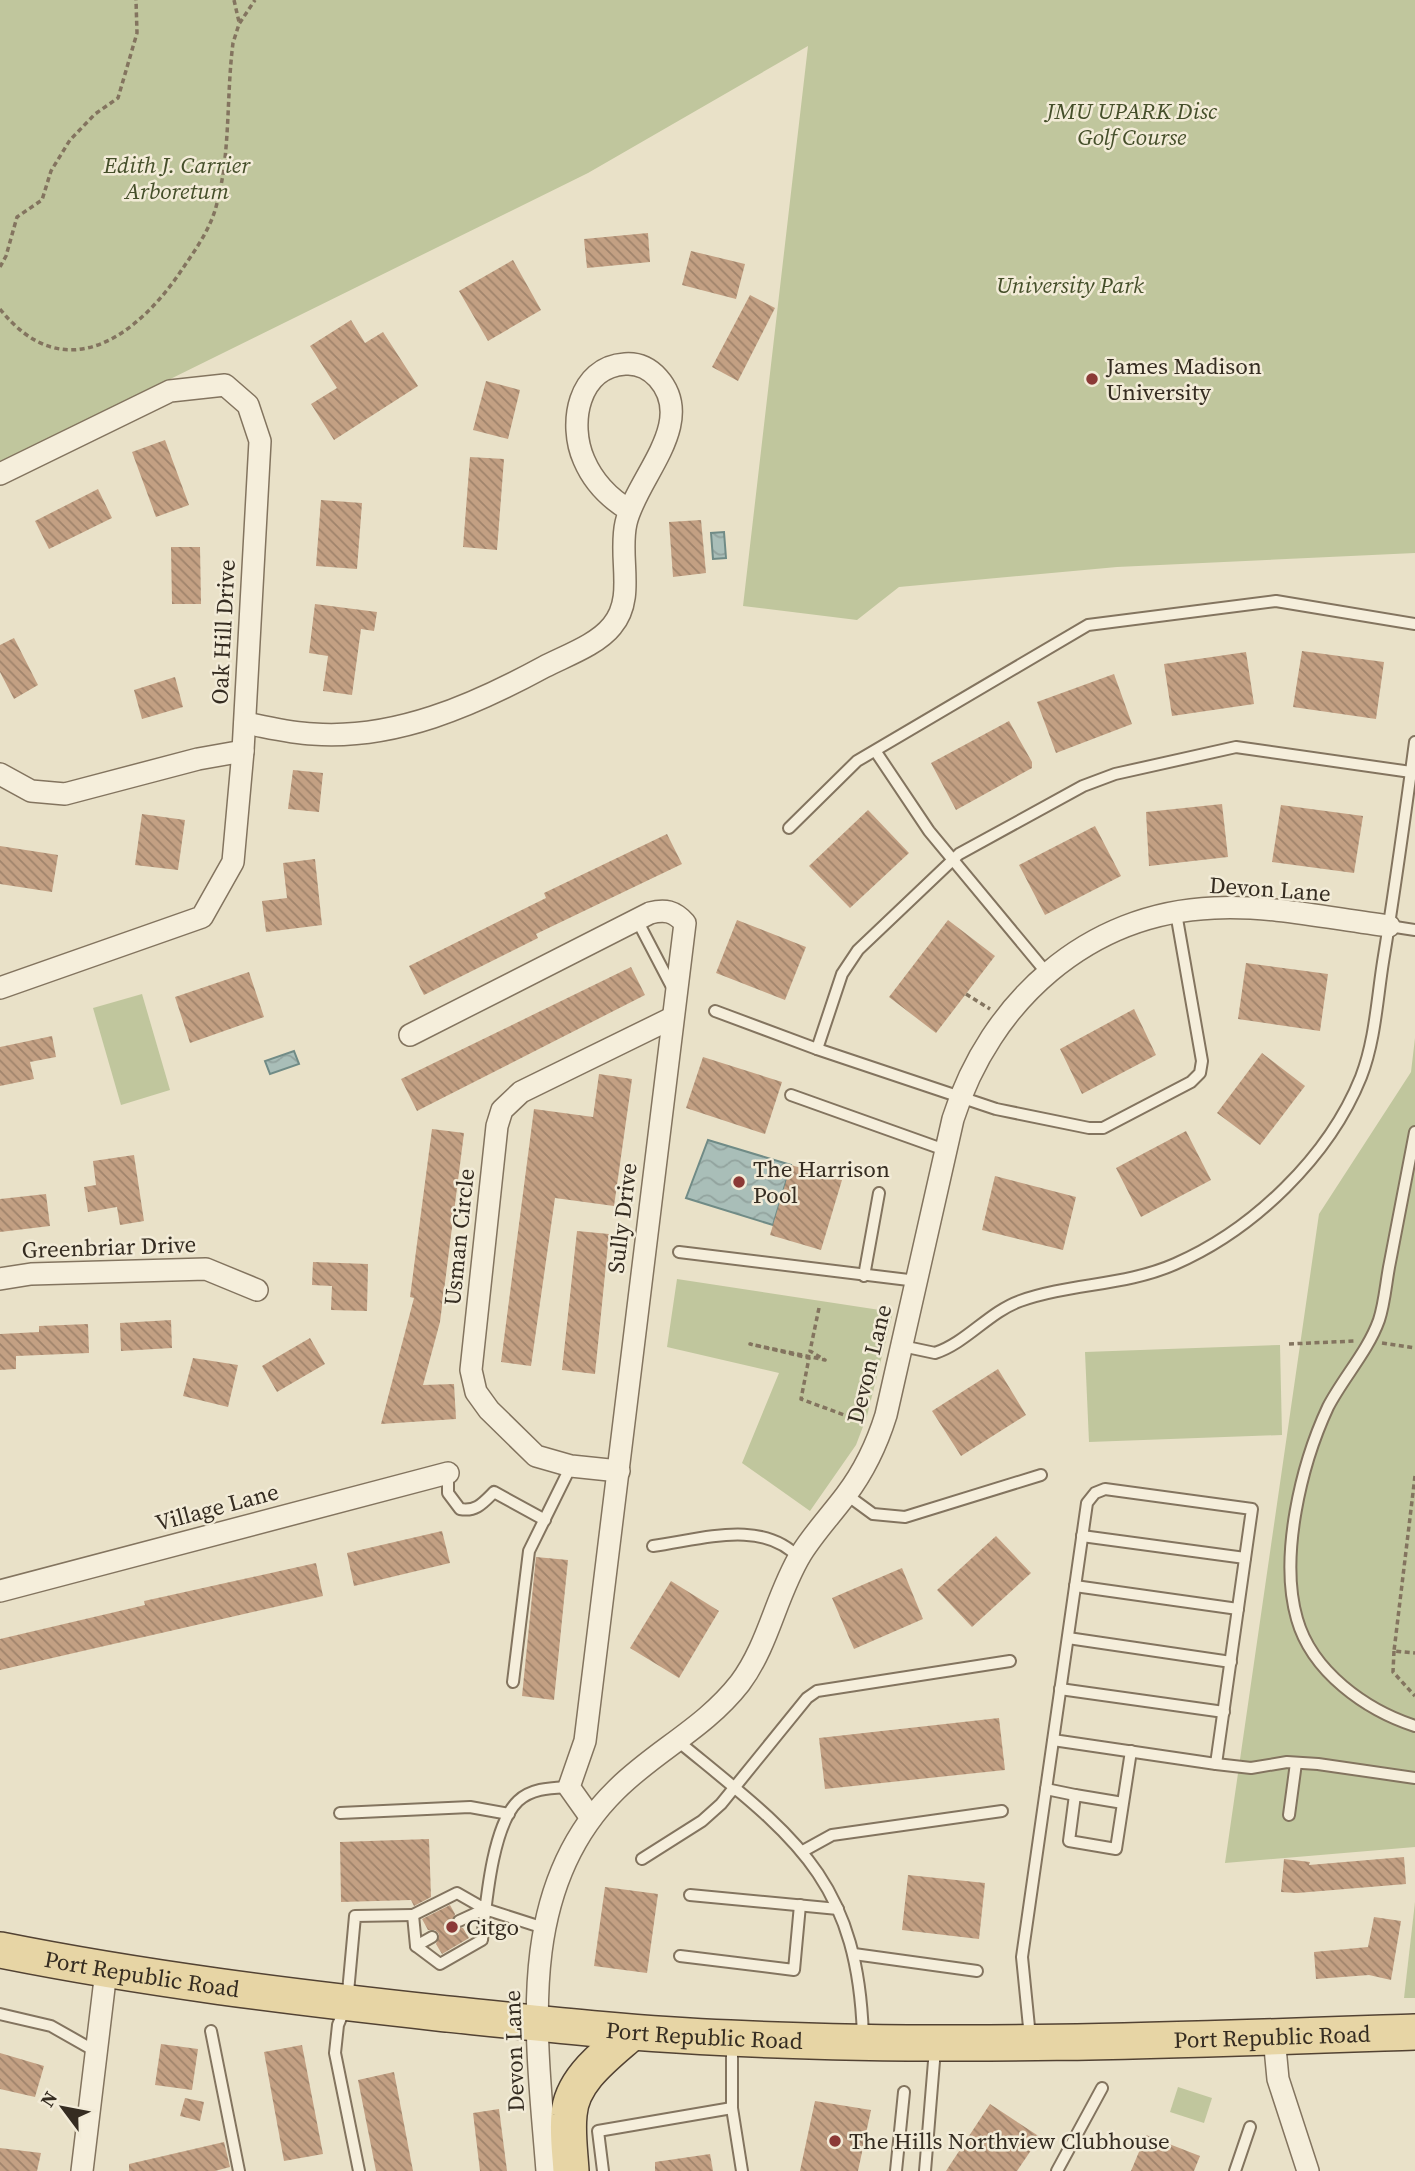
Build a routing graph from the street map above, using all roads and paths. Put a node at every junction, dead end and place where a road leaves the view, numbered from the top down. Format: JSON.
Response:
{"nodes":[{"id":1,"x":136,"y":0,"type":"edge"},
{"id":2,"x":234,"y":0,"type":"edge"},
{"id":3,"x":255,"y":0,"type":"edge"},
{"id":4,"x":239,"y":24,"type":"junction"},
{"id":5,"x":0,"y":267,"type":"edge"},
{"id":6,"x":0,"y":309,"type":"edge"},
{"id":7,"x":0,"y":474,"type":"edge"},
{"id":8,"x":629,"y":510,"type":"junction"},
{"id":9,"x":1415,"y":624,"type":"edge"},
{"id":10,"x":245,"y":723,"type":"junction"},
{"id":11,"x":1415,"y":742,"type":"edge"},
{"id":12,"x":243,"y":751,"type":"junction"},
{"id":13,"x":876,"y":752,"type":"junction"},
{"id":14,"x":1411,"y":772,"type":"junction"},
{"id":15,"x":0,"y":774,"type":"edge"},
{"id":16,"x":789,"y":828,"type":"dead end"},
{"id":17,"x":952,"y":860,"type":"junction"},
{"id":18,"x":1175,"y":913,"type":"junction"},
{"id":19,"x":637,"y":920,"type":"junction"},
{"id":20,"x":1389,"y":926,"type":"junction"},
{"id":21,"x":1415,"y":930,"type":"edge"},
{"id":22,"x":1046,"y":972,"type":"junction"},
{"id":23,"x":0,"y":988,"type":"edge"},
{"id":24,"x":676,"y":992,"type":"junction"},
{"id":25,"x":966,"y":994,"type":"dead end"},
{"id":26,"x":715,"y":1011,"type":"dead end"},
{"id":27,"x":672,"y":1018,"type":"junction"},
{"id":28,"x":1003,"y":1018,"type":"junction"},
{"id":29,"x":410,"y":1035,"type":"dead end"},
{"id":30,"x":817,"y":1049,"type":"junction"},
{"id":31,"x":791,"y":1095,"type":"dead end"},
{"id":32,"x":960,"y":1097,"type":"junction"},
{"id":33,"x":1415,"y":1132,"type":"edge"},
{"id":34,"x":945,"y":1150,"type":"junction"},
{"id":35,"x":879,"y":1192,"type":"dead end"},
{"id":36,"x":679,"y":1252,"type":"dead end"},
{"id":37,"x":864,"y":1276,"type":"junction"},
{"id":38,"x":0,"y":1279,"type":"edge"},
{"id":39,"x":917,"y":1280,"type":"junction"},
{"id":40,"x":257,"y":1290,"type":"dead end"},
{"id":41,"x":819,"y":1308,"type":"dead end"},
{"id":42,"x":902,"y":1346,"type":"junction"},
{"id":43,"x":882,"y":1429,"type":"junction"},
{"id":44,"x":571,"y":1466,"type":"junction"},
{"id":45,"x":619,"y":1471,"type":"junction"},
{"id":46,"x":448,"y":1473,"type":"joint"},
{"id":47,"x":1041,"y":1475,"type":"dead end"},
{"id":48,"x":1415,"y":1476,"type":"edge"},
{"id":49,"x":846,"y":1495,"type":"junction"},
{"id":50,"x":545,"y":1520,"type":"junction"},
{"id":51,"x":1082,"y":1536,"type":"junction"},
{"id":52,"x":653,"y":1546,"type":"dead end"},
{"id":53,"x":799,"y":1558,"type":"junction"},
{"id":54,"x":1245,"y":1558,"type":"junction"},
{"id":55,"x":1075,"y":1586,"type":"junction"},
{"id":56,"x":0,"y":1591,"type":"edge"},
{"id":57,"x":1238,"y":1609,"type":"junction"},
{"id":58,"x":1068,"y":1638,"type":"junction"},
{"id":59,"x":1394,"y":1651,"type":"junction"},
{"id":60,"x":1415,"y":1653,"type":"edge"},
{"id":61,"x":1010,"y":1661,"type":"dead end"},
{"id":62,"x":1231,"y":1662,"type":"junction"},
{"id":63,"x":513,"y":1682,"type":"dead end"},
{"id":64,"x":1060,"y":1689,"type":"junction"},
{"id":65,"x":1415,"y":1696,"type":"edge"},
{"id":66,"x":1224,"y":1712,"type":"junction"},
{"id":67,"x":1415,"y":1726,"type":"edge"},
{"id":68,"x":1053,"y":1740,"type":"junction"},
{"id":69,"x":679,"y":1742,"type":"junction"},
{"id":70,"x":1132,"y":1751,"type":"junction"},
{"id":71,"x":1296,"y":1763,"type":"junction"},
{"id":72,"x":1216,"y":1764,"type":"junction"},
{"id":73,"x":1415,"y":1778,"type":"edge"},
{"id":74,"x":569,"y":1787,"type":"junction"},
{"id":75,"x":735,"y":1788,"type":"junction"},
{"id":76,"x":1046,"y":1789,"type":"junction"},
{"id":77,"x":1075,"y":1795,"type":"junction"},
{"id":78,"x":1123,"y":1802,"type":"junction"},
{"id":79,"x":1002,"y":1811,"type":"dead end"},
{"id":80,"x":340,"y":1812,"type":"dead end"},
{"id":81,"x":509,"y":1814,"type":"junction"},
{"id":82,"x":1289,"y":1815,"type":"dead end"},
{"id":83,"x":591,"y":1818,"type":"junction"},
{"id":84,"x":803,"y":1851,"type":"junction"},
{"id":85,"x":642,"y":1859,"type":"dead end"},
{"id":86,"x":690,"y":1895,"type":"dead end"},
{"id":87,"x":800,"y":1905,"type":"junction"},
{"id":88,"x":485,"y":1909,"type":"junction"},
{"id":89,"x":838,"y":1909,"type":"junction"},
{"id":90,"x":413,"y":1915,"type":"junction"},
{"id":91,"x":459,"y":1921,"type":"dead end"},
{"id":92,"x":544,"y":1928,"type":"junction"},
{"id":93,"x":432,"y":1937,"type":"dead end"},
{"id":94,"x":416,"y":1946,"type":"junction"},
{"id":95,"x":0,"y":1951,"type":"edge"},
{"id":96,"x":854,"y":1954,"type":"junction"},
{"id":97,"x":680,"y":1956,"type":"dead end"},
{"id":98,"x":106,"y":1971,"type":"junction"},
{"id":99,"x":977,"y":1971,"type":"dead end"},
{"id":100,"x":347,"y":2003,"type":"junction"},
{"id":101,"x":0,"y":2014,"type":"edge"},
{"id":102,"x":536,"y":2023,"type":"junction"},
{"id":103,"x":211,"y":2031,"type":"dead end"},
{"id":104,"x":1415,"y":2032,"type":"edge"},
{"id":105,"x":631,"y":2033,"type":"junction"},
{"id":106,"x":1274,"y":2037,"type":"junction"},
{"id":107,"x":732,"y":2039,"type":"junction"},
{"id":108,"x":863,"y":2042,"type":"junction"},
{"id":109,"x":936,"y":2043,"type":"junction"},
{"id":110,"x":1031,"y":2043,"type":"junction"},
{"id":111,"x":95,"y":2051,"type":"junction"},
{"id":112,"x":1102,"y":2088,"type":"dead end"},
{"id":113,"x":905,"y":2092,"type":"dead end"},
{"id":114,"x":732,"y":2108,"type":"junction"},
{"id":115,"x":1250,"y":2127,"type":"dead end"},
{"id":116,"x":82,"y":2171,"type":"edge"},
{"id":117,"x":239,"y":2171,"type":"edge"},
{"id":118,"x":359,"y":2171,"type":"edge"},
{"id":119,"x":547,"y":2171,"type":"edge"},
{"id":120,"x":570,"y":2171,"type":"edge"},
{"id":121,"x":603,"y":2171,"type":"edge"},
{"id":122,"x":742,"y":2171,"type":"edge"},
{"id":123,"x":896,"y":2171,"type":"edge"},
{"id":124,"x":925,"y":2171,"type":"edge"},
{"id":125,"x":1057,"y":2171,"type":"edge"},
{"id":126,"x":1236,"y":2171,"type":"edge"},
{"id":127,"x":1308,"y":2171,"type":"edge"}],
"edges":[{"from":1,"to":5,"type":"path"},
{"from":2,"to":4,"type":"path"},
{"from":3,"to":4,"type":"path"},
{"from":4,"to":6,"type":"path"},
{"from":7,"to":10,"type":"street","name":"Oak Hill Drive"},
{"from":8,"to":8,"type":"street"},
{"from":8,"to":10,"type":"street"},
{"from":9,"to":13,"type":"lane"},
{"from":10,"to":12,"type":"street","name":"Oak Hill Drive"},
{"from":11,"to":14,"type":"lane"},
{"from":12,"to":15,"type":"street"},
{"from":12,"to":23,"type":"street","name":"Oak Hill Drive"},
{"from":13,"to":16,"type":"lane"},
{"from":13,"to":17,"type":"lane"},
{"from":14,"to":17,"type":"lane"},
{"from":14,"to":20,"type":"lane"},
{"from":17,"to":22,"type":"lane"},
{"from":17,"to":30,"type":"lane"},
{"from":18,"to":20,"type":"street","name":"Devon Lane"},
{"from":18,"to":22,"type":"street","name":"Devon Lane"},
{"from":18,"to":32,"type":"lane"},
{"from":19,"to":24,"type":"lane"},
{"from":19,"to":24,"type":"street","name":"Sully Drive"},
{"from":19,"to":29,"type":"street","name":"Sully Drive"},
{"from":20,"to":21,"type":"lane"},
{"from":20,"to":42,"type":"lane"},
{"from":22,"to":28,"type":"street","name":"Devon Lane"},
{"from":24,"to":27,"type":"street","name":"Sully Drive"},
{"from":25,"to":28,"type":"path"},
{"from":26,"to":30,"type":"lane"},
{"from":27,"to":44,"type":"street","name":"Usman Circle"},
{"from":27,"to":45,"type":"street","name":"Sully Drive"},
{"from":28,"to":32,"type":"street","name":"Devon Lane"},
{"from":30,"to":32,"type":"lane"},
{"from":31,"to":34,"type":"lane"},
{"from":32,"to":34,"type":"street","name":"Devon Lane"},
{"from":33,"to":67,"type":"lane"},
{"from":34,"to":39,"type":"street","name":"Devon Lane"},
{"from":35,"to":37,"type":"lane"},
{"from":36,"to":37,"type":"lane"},
{"from":37,"to":39,"type":"lane"},
{"from":38,"to":40,"type":"street","name":"Greenbriar Drive"},
{"from":39,"to":42,"type":"street","name":"Devon Lane"},
{"from":41,"to":43,"type":"path"},
{"from":42,"to":43,"type":"street","name":"Devon Lane"},
{"from":43,"to":49,"type":"street","name":"Devon Lane"},
{"from":44,"to":45,"type":"street","name":"Usman Circle"},
{"from":44,"to":50,"type":"lane"},
{"from":45,"to":74,"type":"street","name":"Sully Drive"},
{"from":46,"to":50,"type":"lane"},
{"from":46,"to":56,"type":"street","name":"Village Lane"},
{"from":47,"to":49,"type":"lane"},
{"from":48,"to":59,"type":"path"},
{"from":49,"to":53,"type":"street","name":"Devon Lane"},
{"from":50,"to":63,"type":"lane"},
{"from":51,"to":54,"type":"lane"},
{"from":51,"to":54,"type":"lane"},
{"from":51,"to":55,"type":"lane"},
{"from":52,"to":53,"type":"lane"},
{"from":53,"to":69,"type":"street","name":"Devon Lane"},
{"from":54,"to":57,"type":"lane"},
{"from":55,"to":57,"type":"lane"},
{"from":55,"to":58,"type":"lane"},
{"from":57,"to":62,"type":"lane"},
{"from":58,"to":62,"type":"lane"},
{"from":58,"to":64,"type":"lane"},
{"from":59,"to":60,"type":"path"},
{"from":59,"to":65,"type":"path"},
{"from":61,"to":75,"type":"lane"},
{"from":62,"to":66,"type":"lane"},
{"from":64,"to":66,"type":"lane"},
{"from":64,"to":68,"type":"lane"},
{"from":66,"to":72,"type":"lane"},
{"from":68,"to":70,"type":"lane"},
{"from":68,"to":76,"type":"lane"},
{"from":69,"to":75,"type":"lane"},
{"from":69,"to":83,"type":"street","name":"Devon Lane"},
{"from":70,"to":72,"type":"lane"},
{"from":70,"to":78,"type":"lane"},
{"from":71,"to":72,"type":"lane"},
{"from":71,"to":73,"type":"lane"},
{"from":71,"to":82,"type":"lane"},
{"from":74,"to":81,"type":"lane"},
{"from":74,"to":83,"type":"street"},
{"from":75,"to":84,"type":"lane"},
{"from":75,"to":85,"type":"lane"},
{"from":76,"to":77,"type":"lane"},
{"from":76,"to":110,"type":"lane"},
{"from":77,"to":78,"type":"lane"},
{"from":77,"to":78,"type":"lane"},
{"from":79,"to":84,"type":"lane"},
{"from":80,"to":81,"type":"lane"},
{"from":81,"to":88,"type":"lane"},
{"from":83,"to":92,"type":"street","name":"Devon Lane"},
{"from":84,"to":89,"type":"lane"},
{"from":86,"to":87,"type":"lane"},
{"from":87,"to":89,"type":"lane"},
{"from":87,"to":97,"type":"lane"},
{"from":88,"to":90,"type":"lane"},
{"from":88,"to":91,"type":"lane"},
{"from":88,"to":92,"type":"lane"},
{"from":88,"to":94,"type":"lane"},
{"from":89,"to":96,"type":"lane"},
{"from":90,"to":94,"type":"lane"},
{"from":90,"to":100,"type":"lane"},
{"from":92,"to":102,"type":"street","name":"Devon Lane"},
{"from":93,"to":94,"type":"lane"},
{"from":95,"to":98,"type":"main road","name":"Port Republic Road"},
{"from":96,"to":99,"type":"lane"},
{"from":96,"to":108,"type":"lane"},
{"from":98,"to":100,"type":"main road","name":"Port Republic Road"},
{"from":98,"to":111,"type":"street"},
{"from":100,"to":102,"type":"main road","name":"Port Republic Road"},
{"from":100,"to":118,"type":"lane"},
{"from":101,"to":111,"type":"lane"},
{"from":102,"to":105,"type":"main road","name":"Port Republic Road"},
{"from":102,"to":119,"type":"street","name":"Devon Lane"},
{"from":103,"to":117,"type":"lane"},
{"from":104,"to":106,"type":"main road","name":"Port Republic Road"},
{"from":105,"to":107,"type":"main road","name":"Port Republic Road"},
{"from":105,"to":120,"type":"main road"},
{"from":106,"to":110,"type":"main road","name":"Port Republic Road"},
{"from":106,"to":127,"type":"street"},
{"from":107,"to":108,"type":"main road","name":"Port Republic Road"},
{"from":107,"to":114,"type":"lane"},
{"from":108,"to":109,"type":"main road","name":"Port Republic Road"},
{"from":109,"to":110,"type":"main road","name":"Port Republic Road"},
{"from":109,"to":124,"type":"lane"},
{"from":111,"to":116,"type":"street"},
{"from":112,"to":125,"type":"lane"},
{"from":113,"to":123,"type":"lane"},
{"from":114,"to":121,"type":"lane"},
{"from":114,"to":122,"type":"lane"},
{"from":115,"to":126,"type":"lane"}]}
